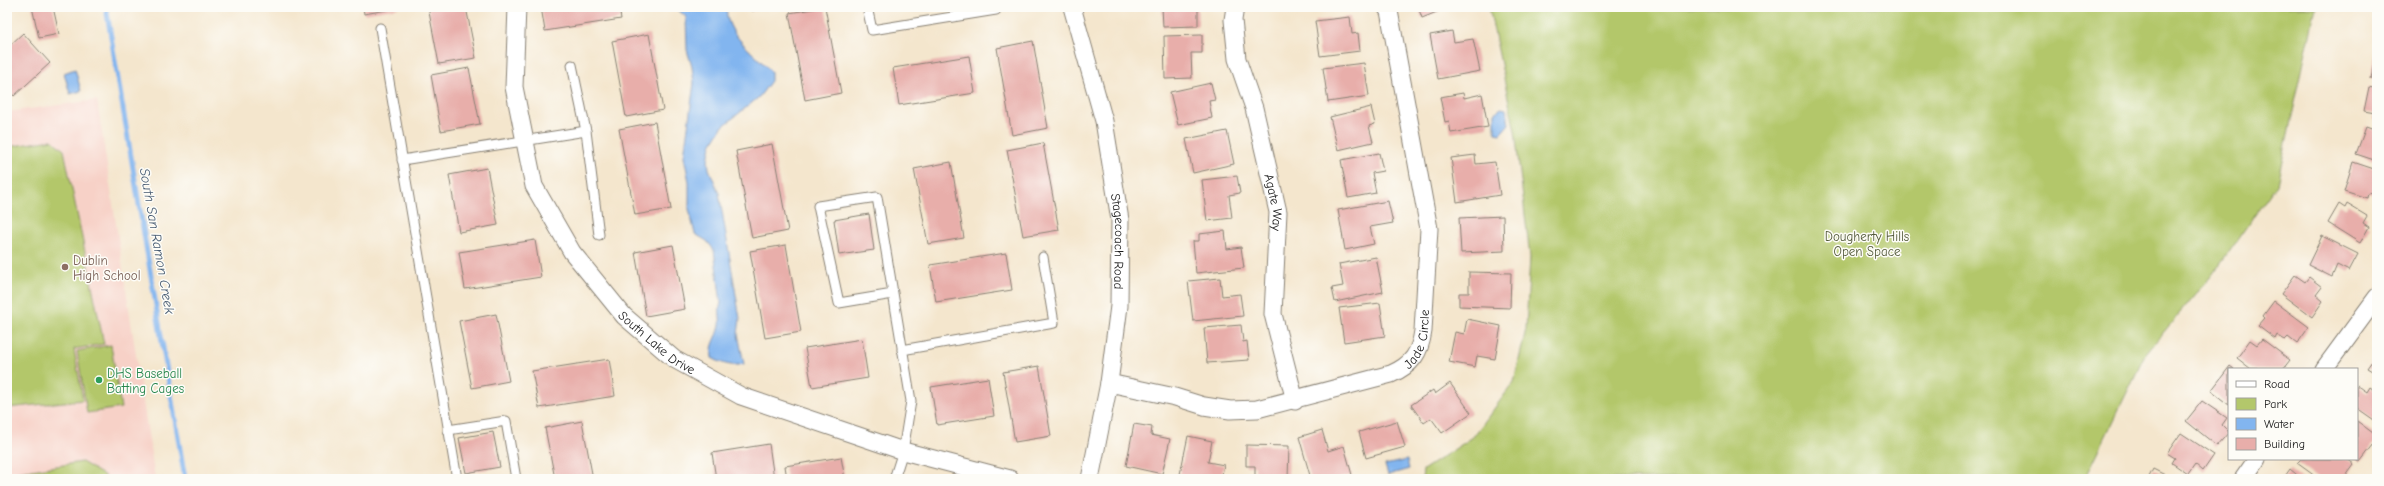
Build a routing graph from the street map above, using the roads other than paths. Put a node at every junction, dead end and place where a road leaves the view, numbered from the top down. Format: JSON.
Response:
{"nodes":[{"id":1,"x":517,"y":7,"type":"edge"},
{"id":2,"x":867,"y":7,"type":"edge"},
{"id":3,"x":995,"y":7,"type":"edge"},
{"id":4,"x":1072,"y":7,"type":"edge"},
{"id":5,"x":1235,"y":7,"type":"edge"},
{"id":6,"x":1386,"y":7,"type":"edge"},
{"id":7,"x":380,"y":28,"type":"dead end"},
{"id":8,"x":572,"y":65,"type":"dead end"},
{"id":9,"x":586,"y":131,"type":"junction"},
{"id":10,"x":525,"y":141,"type":"junction"},
{"id":11,"x":402,"y":160,"type":"junction"},
{"id":12,"x":599,"y":235,"type":"dead end"},
{"id":13,"x":1043,"y":258,"type":"dead end"},
{"id":14,"x":893,"y":294,"type":"junction"},
{"id":15,"x":2377,"y":297,"type":"edge"},
{"id":16,"x":902,"y":350,"type":"junction"},
{"id":17,"x":2325,"y":368,"type":"edge"},
{"id":18,"x":1109,"y":383,"type":"junction"},
{"id":19,"x":1295,"y":401,"type":"junction"},
{"id":20,"x":448,"y":430,"type":"junction"},
{"id":21,"x":903,"y":451,"type":"junction"},
{"id":22,"x":2256,"y":460,"type":"edge"},
{"id":23,"x":457,"y":479,"type":"edge"},
{"id":24,"x":516,"y":479,"type":"edge"},
{"id":25,"x":894,"y":479,"type":"edge"},
{"id":26,"x":1010,"y":479,"type":"edge"},
{"id":27,"x":1090,"y":479,"type":"edge"},
{"id":28,"x":2243,"y":479,"type":"edge"}],
"edges":[{"from":1,"to":10,"type":"street","name":"South Lake Drive"},
{"from":2,"to":3,"type":"lane"},
{"from":4,"to":18,"type":"street","name":"Stagecoach Road"},
{"from":5,"to":19,"type":"street","name":"Agate Way"},
{"from":6,"to":19,"type":"street","name":"Jade Circle"},
{"from":7,"to":11,"type":"lane"},
{"from":8,"to":9,"type":"lane"},
{"from":9,"to":10,"type":"lane"},
{"from":9,"to":12,"type":"lane"},
{"from":10,"to":11,"type":"lane"},
{"from":10,"to":21,"type":"street","name":"South Lake Drive"},
{"from":11,"to":20,"type":"lane"},
{"from":13,"to":16,"type":"lane"},
{"from":14,"to":14,"type":"lane"},
{"from":14,"to":16,"type":"lane"},
{"from":15,"to":17,"type":"street"},
{"from":16,"to":21,"type":"lane"},
{"from":18,"to":19,"type":"street","name":"Jade Circle"},
{"from":18,"to":27,"type":"street","name":"Stagecoach Road"},
{"from":20,"to":23,"type":"lane"},
{"from":20,"to":24,"type":"lane"},
{"from":21,"to":25,"type":"lane"},
{"from":21,"to":26,"type":"street","name":"South Lake Drive"},
{"from":22,"to":28,"type":"street"}]}
